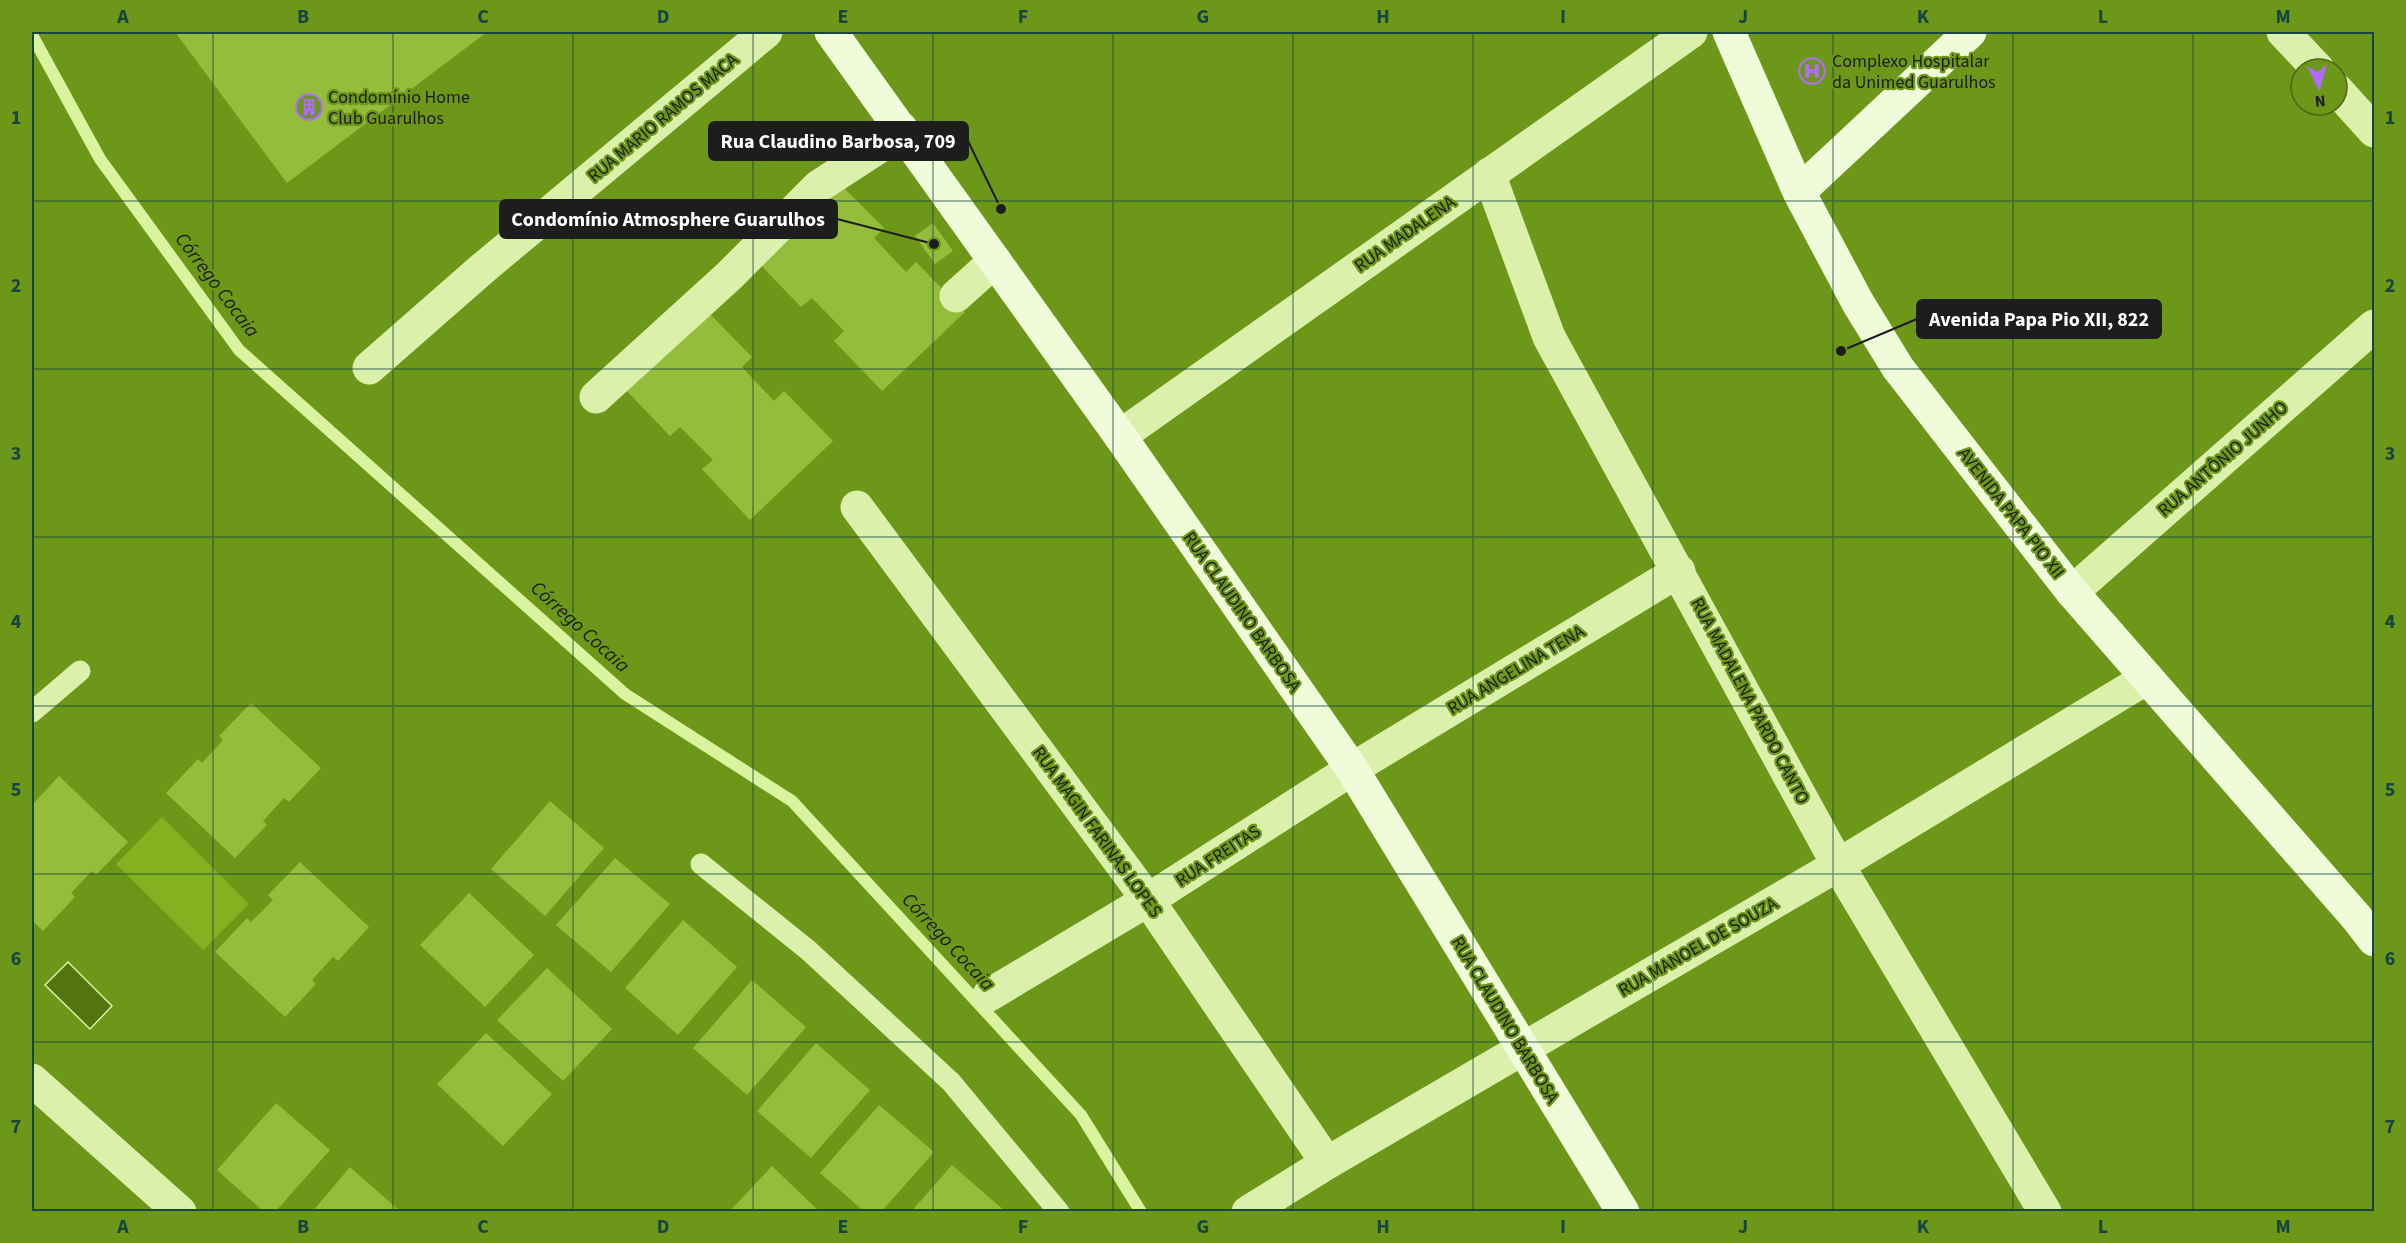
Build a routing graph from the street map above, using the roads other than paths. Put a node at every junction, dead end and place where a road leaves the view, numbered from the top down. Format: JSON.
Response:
{"nodes":[{"id":1,"x":766,"y":32,"type":"edge"},
{"id":2,"x":831,"y":32,"type":"edge"},
{"id":3,"x":1691,"y":32,"type":"edge"},
{"id":4,"x":1730,"y":32,"type":"edge"},
{"id":5,"x":1970,"y":32,"type":"edge"},
{"id":6,"x":2283,"y":32,"type":"edge"},
{"id":7,"x":2307,"y":57,"type":"edge"},
{"id":8,"x":2349,"y":103,"type":"edge"},
{"id":9,"x":900,"y":128,"type":"junction"},
{"id":10,"x":2374,"y":131,"type":"edge"},
{"id":11,"x":1489,"y":174,"type":"junction"},
{"id":12,"x":1799,"y":192,"type":"junction"},
{"id":13,"x":995,"y":261,"type":"junction"},
{"id":14,"x":956,"y":296,"type":"dead end"},
{"id":15,"x":2374,"y":326,"type":"edge"},
{"id":16,"x":369,"y":368,"type":"dead end"},
{"id":17,"x":596,"y":397,"type":"dead end"},
{"id":18,"x":1120,"y":436,"type":"junction"},
{"id":19,"x":857,"y":507,"type":"dead end"},
{"id":20,"x":1679,"y":571,"type":"junction"},
{"id":21,"x":2072,"y":592,"type":"junction"},
{"id":22,"x":80,"y":671,"type":"dead end"},
{"id":23,"x":2147,"y":678,"type":"junction"},
{"id":24,"x":32,"y":712,"type":"edge"},
{"id":25,"x":1352,"y":769,"type":"junction"},
{"id":26,"x":701,"y":864,"type":"dead end"},
{"id":27,"x":1838,"y":865,"type":"junction"},
{"id":28,"x":1148,"y":900,"type":"junction"},
{"id":29,"x":2369,"y":923,"type":"edge"},
{"id":30,"x":988,"y":995,"type":"dead end"},
{"id":31,"x":1522,"y":1049,"type":"junction"},
{"id":32,"x":32,"y":1080,"type":"edge"},
{"id":33,"x":1327,"y":1163,"type":"junction"},
{"id":34,"x":180,"y":1212,"type":"edge"},
{"id":35,"x":1059,"y":1212,"type":"edge"},
{"id":36,"x":1248,"y":1212,"type":"edge"},
{"id":37,"x":1623,"y":1212,"type":"edge"},
{"id":38,"x":2045,"y":1212,"type":"edge"}],
"edges":[{"from":1,"to":16,"type":"street","name":"RUA MARIO RAMOS MACA"},
{"from":2,"to":9,"type":"street","name":"RUA CLAUDINO BARBOSA"},
{"from":3,"to":11,"type":"street","name":"RUA MADALENA"},
{"from":4,"to":12,"type":"street","name":"AVENIDA PAPA PIO XII"},
{"from":5,"to":12,"type":"street"},
{"from":6,"to":7,"type":"street"},
{"from":8,"to":10,"type":"street"},
{"from":9,"to":13,"type":"street","name":"RUA CLAUDINO BARBOSA"},
{"from":9,"to":17,"type":"street"},
{"from":11,"to":18,"type":"street","name":"RUA MADALENA"},
{"from":11,"to":20,"type":"street","name":"RUA MADALENA PARDO CANTO"},
{"from":12,"to":21,"type":"street","name":"AVENIDA PAPA PIO XII"},
{"from":13,"to":14,"type":"street"},
{"from":13,"to":18,"type":"street","name":"RUA CLAUDINO BARBOSA"},
{"from":15,"to":21,"type":"street","name":"RUA ANTÔNIO JUNHO"},
{"from":18,"to":25,"type":"street","name":"RUA CLAUDINO BARBOSA"},
{"from":19,"to":28,"type":"street","name":"RUA MAGIN FARINAS LOPES"},
{"from":20,"to":25,"type":"street","name":"RUA ANGELINA TENA"},
{"from":20,"to":27,"type":"street","name":"RUA MADALENA PARDO CANTO"},
{"from":21,"to":23,"type":"street","name":"AVENIDA PAPA PIO XII"},
{"from":22,"to":24,"type":"lane"},
{"from":23,"to":27,"type":"street","name":"RUA MANOEL DE SOUZA"},
{"from":23,"to":29,"type":"street","name":"AVENIDA PAPA PIO XII"},
{"from":25,"to":28,"type":"street","name":"RUA FREITAS"},
{"from":25,"to":31,"type":"street","name":"RUA CLAUDINO BARBOSA"},
{"from":26,"to":35,"type":"lane"},
{"from":27,"to":31,"type":"street","name":"RUA MANOEL DE SOUZA"},
{"from":27,"to":38,"type":"street","name":"RUA MADALENA PARDO CANTO"},
{"from":28,"to":30,"type":"street","name":"RUA FREITAS"},
{"from":28,"to":33,"type":"street","name":"RUA MAGIN FARINAS LOPES"},
{"from":31,"to":33,"type":"street","name":"RUA MANOEL DE SOUZA"},
{"from":31,"to":37,"type":"street","name":"RUA CLAUDINO BARBOSA"},
{"from":32,"to":34,"type":"street"},
{"from":33,"to":36,"type":"street","name":"RUA MANOEL DE SOUZA"}]}
